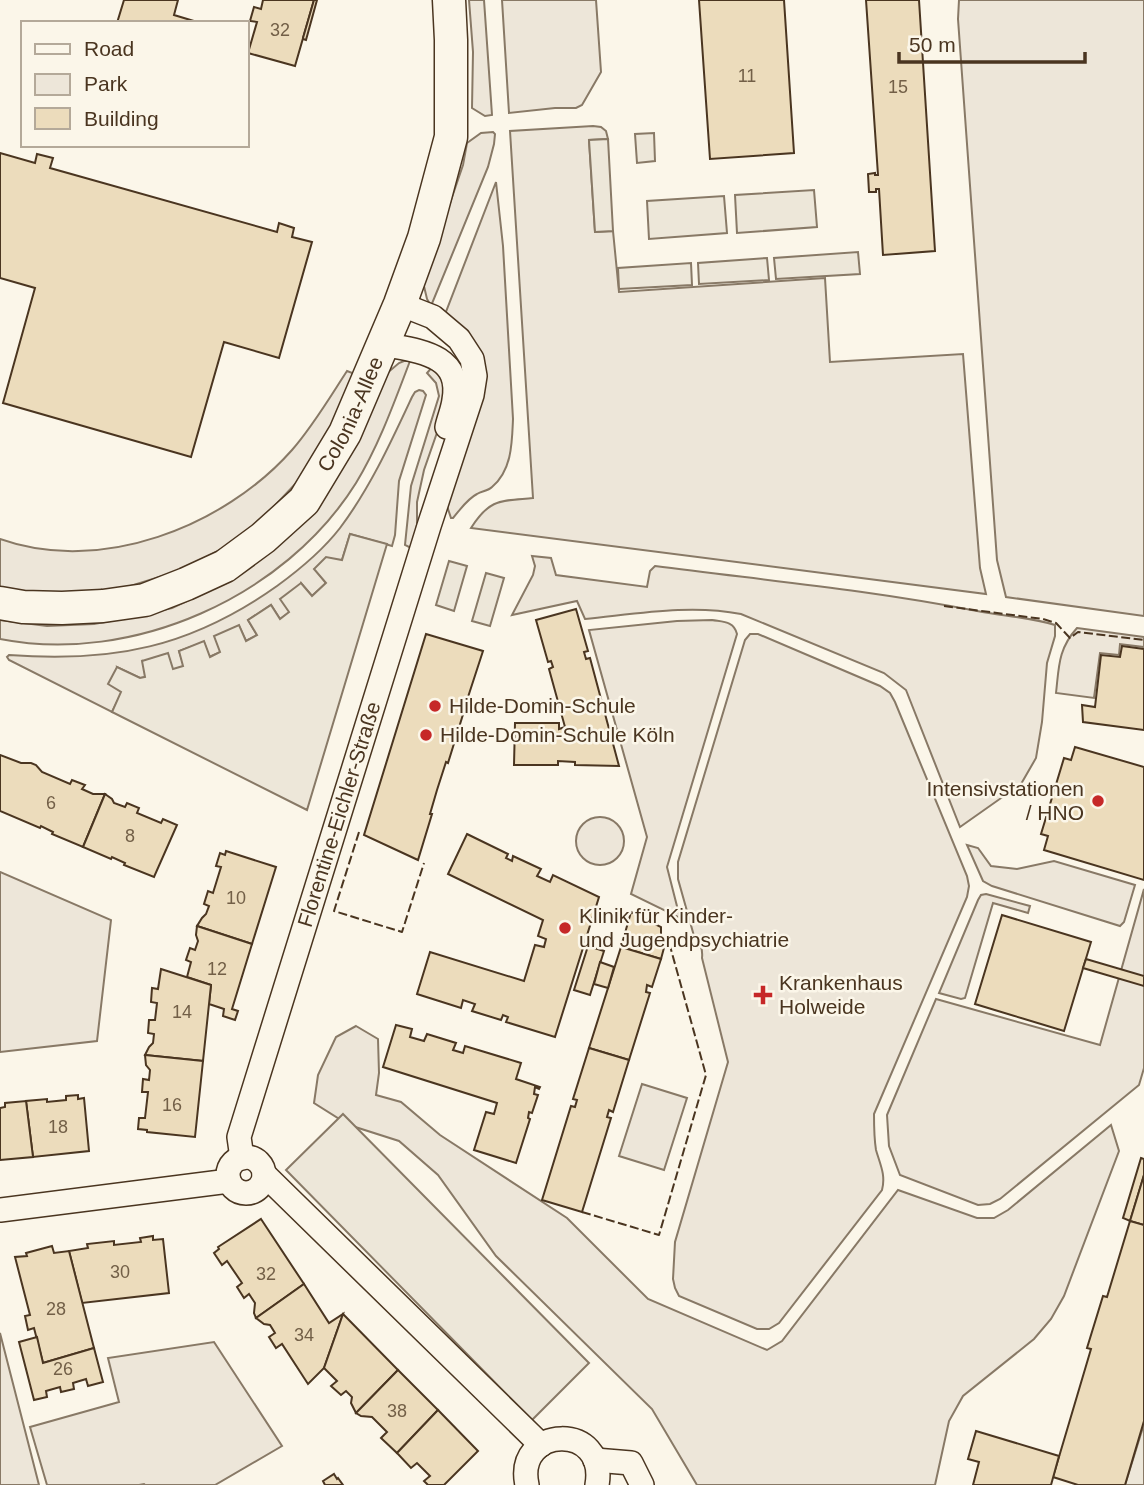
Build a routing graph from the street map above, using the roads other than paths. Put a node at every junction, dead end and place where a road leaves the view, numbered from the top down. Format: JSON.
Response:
{"nodes":[{"id":1,"x":449,"y":0,"type":"edge"},
{"id":2,"x":400,"y":304,"type":"junction"},
{"id":3,"x":383,"y":345,"type":"junction"},
{"id":4,"x":446,"y":474,"type":"junction"},
{"id":5,"x":0,"y":603,"type":"edge"},
{"id":6,"x":242,"y":1158,"type":"junction"},
{"id":7,"x":264,"y":1174,"type":"junction"},
{"id":8,"x":229,"y":1181,"type":"junction"},
{"id":9,"x":0,"y":1210,"type":"edge"},
{"id":10,"x":541,"y":1445,"type":"junction"},
{"id":11,"x":595,"y":1460,"type":"junction"},
{"id":12,"x":527,"y":1485,"type":"edge"},
{"id":13,"x":597,"y":1485,"type":"edge"},
{"id":14,"x":642,"y":1485,"type":"edge"}],
"edges":[{"from":1,"to":2,"type":"main road","name":"Colonia-Allee"},
{"from":2,"to":3,"type":"main road","name":"Colonia-Allee"},
{"from":2,"to":4,"type":"street","name":"Florentine-Eichler-Straße"},
{"from":3,"to":4,"type":"street","name":"Florentine-Eichler-Straße"},
{"from":3,"to":5,"type":"main road","name":"Colonia-Allee"},
{"from":4,"to":6,"type":"street","name":"Florentine-Eichler-Straße"},
{"from":6,"to":7,"type":"street"},
{"from":6,"to":8,"type":"street","name":"Florentine-Eichler-Straße"},
{"from":7,"to":8,"type":"street"},
{"from":7,"to":10,"type":"street"},
{"from":8,"to":9,"type":"street"},
{"from":10,"to":11,"type":"street"},
{"from":10,"to":12,"type":"street"},
{"from":11,"to":13,"type":"street"},
{"from":11,"to":14,"type":"street"}]}
